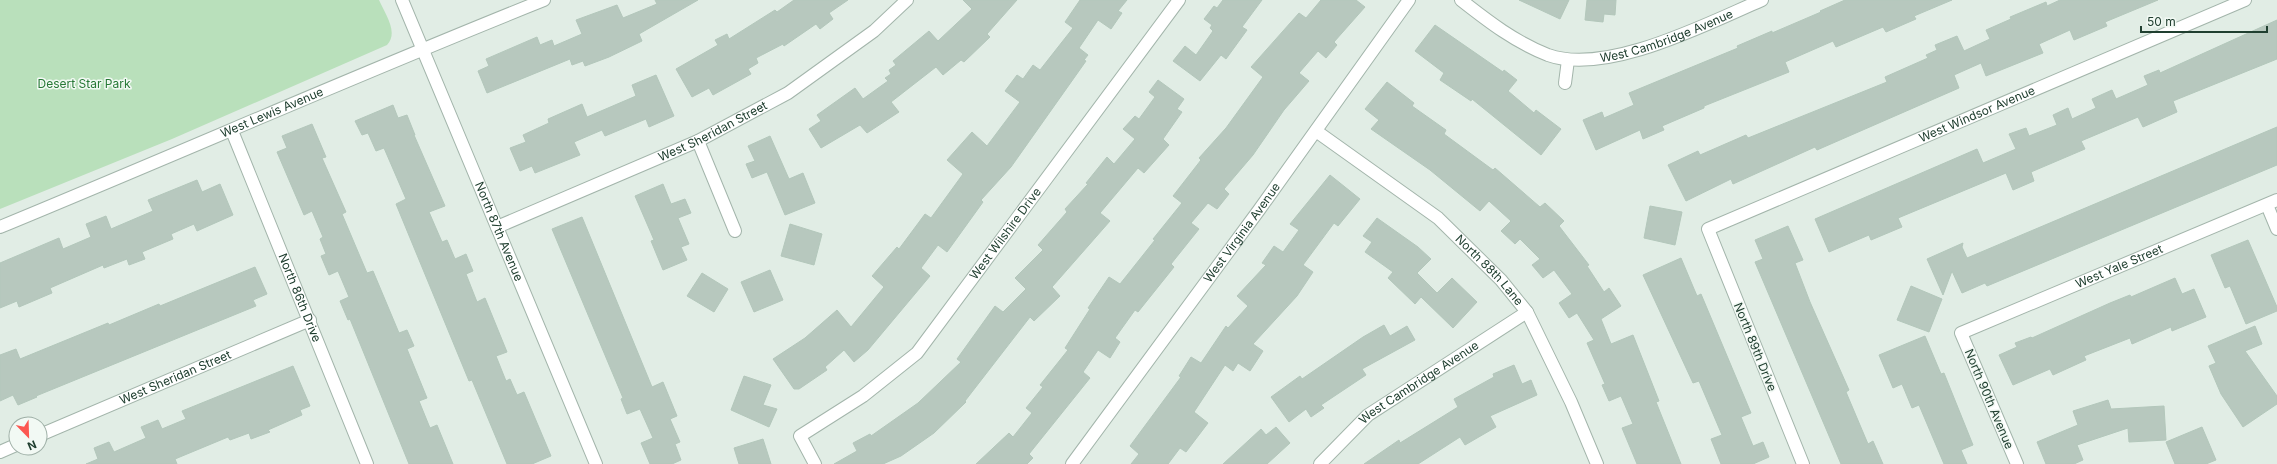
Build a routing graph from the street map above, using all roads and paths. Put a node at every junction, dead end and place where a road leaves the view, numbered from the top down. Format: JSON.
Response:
{"nodes":[{"id":1,"x":402,"y":0,"type":"edge"},
{"id":2,"x":544,"y":0,"type":"edge"},
{"id":3,"x":907,"y":0,"type":"edge"},
{"id":4,"x":1179,"y":0,"type":"edge"},
{"id":5,"x":1409,"y":0,"type":"edge"},
{"id":6,"x":1461,"y":0,"type":"edge"},
{"id":7,"x":1762,"y":0,"type":"edge"},
{"id":8,"x":2245,"y":0,"type":"edge"},
{"id":9,"x":422,"y":49,"type":"junction"},
{"id":10,"x":1568,"y":60,"type":"junction"},
{"id":11,"x":1565,"y":83,"type":"dead end"},
{"id":12,"x":232,"y":131,"type":"junction"},
{"id":13,"x":1316,"y":131,"type":"junction"},
{"id":14,"x":698,"y":141,"type":"junction"},
{"id":15,"x":2272,"y":203,"type":"edge"},
{"id":16,"x":0,"y":227,"type":"edge"},
{"id":17,"x":497,"y":227,"type":"junction"},
{"id":18,"x":1708,"y":229,"type":"joint"},
{"id":19,"x":2277,"y":229,"type":"edge"},
{"id":20,"x":735,"y":231,"type":"dead end"},
{"id":21,"x":1526,"y":312,"type":"junction"},
{"id":22,"x":310,"y":320,"type":"junction"},
{"id":23,"x":1960,"y":333,"type":"joint"},
{"id":24,"x":48,"y":431,"type":"edge"},
{"id":25,"x":368,"y":464,"type":"edge"},
{"id":26,"x":596,"y":464,"type":"edge"},
{"id":27,"x":814,"y":464,"type":"edge"},
{"id":28,"x":1072,"y":464,"type":"edge"},
{"id":29,"x":1320,"y":464,"type":"edge"},
{"id":30,"x":1597,"y":464,"type":"edge"},
{"id":31,"x":1803,"y":464,"type":"edge"},
{"id":32,"x":2017,"y":464,"type":"edge"}],
"edges":[{"from":1,"to":9,"type":"street","name":"North 87th Avenue"},
{"from":2,"to":9,"type":"street","name":"West Lewis Avenue"},
{"from":3,"to":14,"type":"street","name":"West Sheridan Street"},
{"from":4,"to":27,"type":"street","name":"West Wilshire Drive"},
{"from":5,"to":13,"type":"street","name":"West Virginia Avenue"},
{"from":6,"to":10,"type":"street","name":"West Cambridge Avenue"},
{"from":7,"to":10,"type":"street","name":"West Cambridge Avenue"},
{"from":8,"to":18,"type":"street","name":"West Windsor Avenue"},
{"from":9,"to":12,"type":"street","name":"West Lewis Avenue"},
{"from":9,"to":17,"type":"street","name":"North 87th Avenue"},
{"from":10,"to":11,"type":"street"},
{"from":12,"to":16,"type":"street","name":"West Lewis Avenue"},
{"from":12,"to":22,"type":"street","name":"North 86th Drive"},
{"from":13,"to":21,"type":"street","name":"North 88th Lane"},
{"from":13,"to":28,"type":"street","name":"West Virginia Avenue"},
{"from":14,"to":17,"type":"street","name":"West Sheridan Street"},
{"from":14,"to":20,"type":"street"},
{"from":15,"to":19,"type":"street"},
{"from":15,"to":23,"type":"street","name":"West Yale Street"},
{"from":17,"to":26,"type":"street","name":"North 87th Avenue"},
{"from":18,"to":31,"type":"street","name":"North 89th Drive"},
{"from":21,"to":29,"type":"street","name":"West Cambridge Avenue"},
{"from":21,"to":30,"type":"street","name":"North 88th Lane"},
{"from":22,"to":24,"type":"street","name":"West Sheridan Street"},
{"from":22,"to":25,"type":"street","name":"North 86th Drive"},
{"from":23,"to":32,"type":"street","name":"North 90th Avenue"}]}
